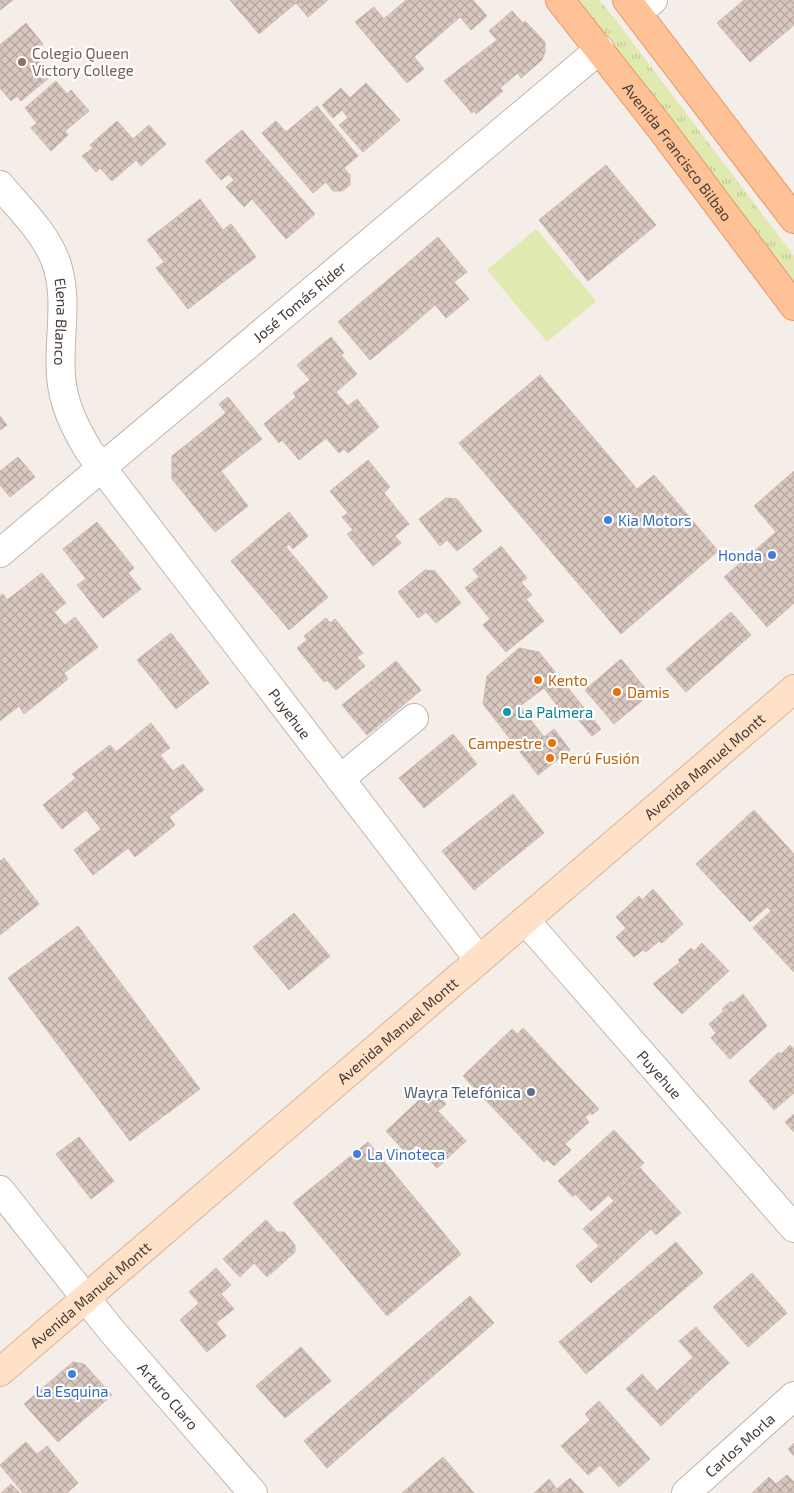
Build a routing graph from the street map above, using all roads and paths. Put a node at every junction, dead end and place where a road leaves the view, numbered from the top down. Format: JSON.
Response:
{"nodes":[{"id":1,"x":560,"y":0,"type":"edge"},
{"id":2,"x":639,"y":4,"type":"edge"},
{"id":3,"x":600,"y":50,"type":"junction"},
{"id":4,"x":0,"y":185,"type":"edge"},
{"id":5,"x":794,"y":220,"type":"edge"},
{"id":6,"x":794,"y":306,"type":"edge"},
{"id":7,"x":102,"y":468,"type":"junction"},
{"id":8,"x":0,"y":553,"type":"edge"},
{"id":9,"x":794,"y":689,"type":"edge"},
{"id":10,"x":414,"y":718,"type":"dead end"},
{"id":11,"x":340,"y":779,"type":"junction"},
{"id":12,"x":525,"y":920,"type":"junction"},
{"id":13,"x":479,"y":960,"type":"junction"},
{"id":14,"x":0,"y":1190,"type":"edge"},
{"id":15,"x":794,"y":1228,"type":"edge"},
{"id":16,"x":85,"y":1298,"type":"junction"},
{"id":17,"x":0,"y":1372,"type":"edge"},
{"id":18,"x":794,"y":1396,"type":"edge"},
{"id":19,"x":253,"y":1493,"type":"edge"},
{"id":20,"x":686,"y":1493,"type":"edge"}],
"edges":[{"from":1,"to":3,"type":"main road","name":"Avenida Francisco Bilbao"},
{"from":2,"to":5,"type":"main road"},
{"from":3,"to":6,"type":"main road","name":"Avenida Francisco Bilbao"},
{"from":3,"to":7,"type":"street","name":"José Tomás Rider"},
{"from":4,"to":7,"type":"street","name":"Elena Blanco"},
{"from":7,"to":8,"type":"street","name":"José Tomás Rider"},
{"from":7,"to":11,"type":"street","name":"Puyehue"},
{"from":9,"to":12,"type":"main road","name":"Avenida Manuel Montt"},
{"from":10,"to":11,"type":"street"},
{"from":11,"to":13,"type":"street","name":"Puyehue"},
{"from":12,"to":13,"type":"main road","name":"Avenida Manuel Montt"},
{"from":12,"to":15,"type":"street","name":"Puyehue"},
{"from":13,"to":16,"type":"main road","name":"Avenida Manuel Montt"},
{"from":14,"to":16,"type":"street","name":"Arturo Claro"},
{"from":16,"to":17,"type":"main road","name":"Avenida Manuel Montt"},
{"from":16,"to":19,"type":"street","name":"Arturo Claro"},
{"from":18,"to":20,"type":"street","name":"Carlos Morla"}]}
